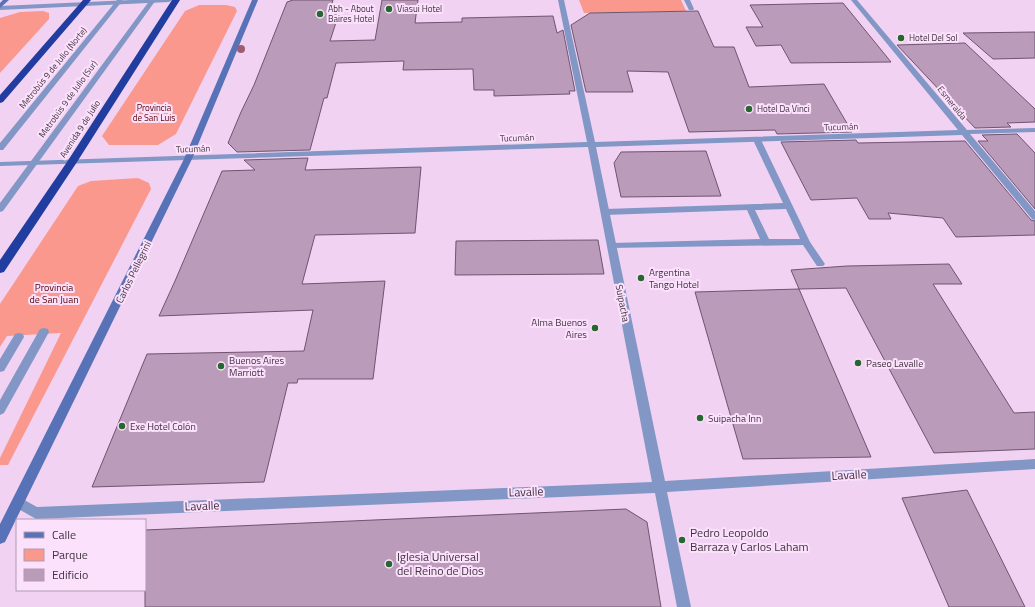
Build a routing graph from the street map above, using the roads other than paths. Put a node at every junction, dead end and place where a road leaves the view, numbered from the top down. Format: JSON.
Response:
{"nodes":[{"id":1,"x":6,"y":0,"type":"edge"},
{"id":2,"x":152,"y":0,"type":"edge"},
{"id":3,"x":169,"y":0,"type":"edge"},
{"id":4,"x":176,"y":0,"type":"edge"},
{"id":5,"x":255,"y":0,"type":"edge"},
{"id":6,"x":561,"y":0,"type":"edge"},
{"id":7,"x":687,"y":0,"type":"edge"},
{"id":8,"x":854,"y":0,"type":"edge"},
{"id":9,"x":86,"y":1,"type":"edge"},
{"id":10,"x":119,"y":1,"type":"edge"},
{"id":11,"x":0,"y":7,"type":"edge"},
{"id":12,"x":691,"y":9,"type":"dead end"},
{"id":13,"x":0,"y":100,"type":"edge"},
{"id":14,"x":1035,"y":130,"type":"edge"},
{"id":15,"x":964,"y":133,"type":"junction"},
{"id":16,"x":757,"y":140,"type":"junction"},
{"id":17,"x":593,"y":145,"type":"junction"},
{"id":18,"x":0,"y":148,"type":"edge"},
{"id":19,"x":188,"y":159,"type":"junction"},
{"id":20,"x":72,"y":162,"type":"junction"},
{"id":21,"x":34,"y":163,"type":"junction"},
{"id":22,"x":0,"y":164,"type":"edge"},
{"id":23,"x":790,"y":206,"type":"junction"},
{"id":24,"x":0,"y":208,"type":"edge"},
{"id":25,"x":750,"y":208,"type":"junction"},
{"id":26,"x":605,"y":212,"type":"junction"},
{"id":27,"x":1035,"y":217,"type":"edge"},
{"id":28,"x":766,"y":242,"type":"junction"},
{"id":29,"x":806,"y":242,"type":"junction"},
{"id":30,"x":612,"y":246,"type":"junction"},
{"id":31,"x":820,"y":264,"type":"dead end"},
{"id":32,"x":0,"y":268,"type":"edge"},
{"id":33,"x":44,"y":332,"type":"dead end"},
{"id":34,"x":19,"y":337,"type":"dead end"},
{"id":35,"x":0,"y":368,"type":"edge"},
{"id":36,"x":0,"y":410,"type":"edge"},
{"id":37,"x":1035,"y":464,"type":"edge"},
{"id":38,"x":659,"y":486,"type":"junction"},
{"id":39,"x":19,"y":502,"type":"junction"},
{"id":40,"x":0,"y":538,"type":"edge"},
{"id":41,"x":684,"y":607,"type":"edge"}],
"edges":[{"from":1,"to":11,"type":"street"},
{"from":2,"to":3,"type":"street"},
{"from":2,"to":10,"type":"street"},
{"from":2,"to":21,"type":"street","name":"Metrobús 9 de Julio (Sur)"},
{"from":4,"to":20,"type":"highway","name":"Avenida 9 de Julio"},
{"from":5,"to":19,"type":"street","name":"Carlos Pellegrini"},
{"from":6,"to":17,"type":"street","name":"Suipacha"},
{"from":7,"to":12,"type":"street"},
{"from":8,"to":15,"type":"street","name":"Esmeralda"},
{"from":9,"to":10,"type":"street"},
{"from":9,"to":11,"type":"street"},
{"from":9,"to":13,"type":"highway"},
{"from":10,"to":18,"type":"street","name":"Metrobús 9 de Julio (Norte)"},
{"from":14,"to":15,"type":"street","name":"Tucumán"},
{"from":15,"to":16,"type":"street","name":"Tucumán"},
{"from":15,"to":27,"type":"street","name":"Esmeralda"},
{"from":16,"to":17,"type":"street","name":"Tucumán"},
{"from":16,"to":23,"type":"street"},
{"from":17,"to":19,"type":"street","name":"Tucumán"},
{"from":17,"to":26,"type":"street","name":"Suipacha"},
{"from":19,"to":20,"type":"street","name":"Tucumán"},
{"from":19,"to":39,"type":"street","name":"Carlos Pellegrini"},
{"from":20,"to":21,"type":"street","name":"Tucumán"},
{"from":20,"to":32,"type":"highway","name":"Avenida 9 de Julio"},
{"from":21,"to":22,"type":"street","name":"Tucumán"},
{"from":21,"to":24,"type":"street","name":"Metrobús 9 de Julio (Sur)"},
{"from":23,"to":25,"type":"street"},
{"from":23,"to":29,"type":"street"},
{"from":25,"to":26,"type":"street"},
{"from":25,"to":28,"type":"street"},
{"from":26,"to":30,"type":"street","name":"Suipacha"},
{"from":28,"to":29,"type":"street"},
{"from":28,"to":30,"type":"street"},
{"from":29,"to":31,"type":"street"},
{"from":30,"to":38,"type":"street","name":"Suipacha"},
{"from":33,"to":36,"type":"street"},
{"from":34,"to":35,"type":"street"},
{"from":37,"to":38,"type":"street","name":"Lavalle"},
{"from":38,"to":39,"type":"street","name":"Lavalle"},
{"from":38,"to":41,"type":"street","name":"Suipacha"},
{"from":39,"to":40,"type":"street","name":"Carlos Pellegrini"}]}
